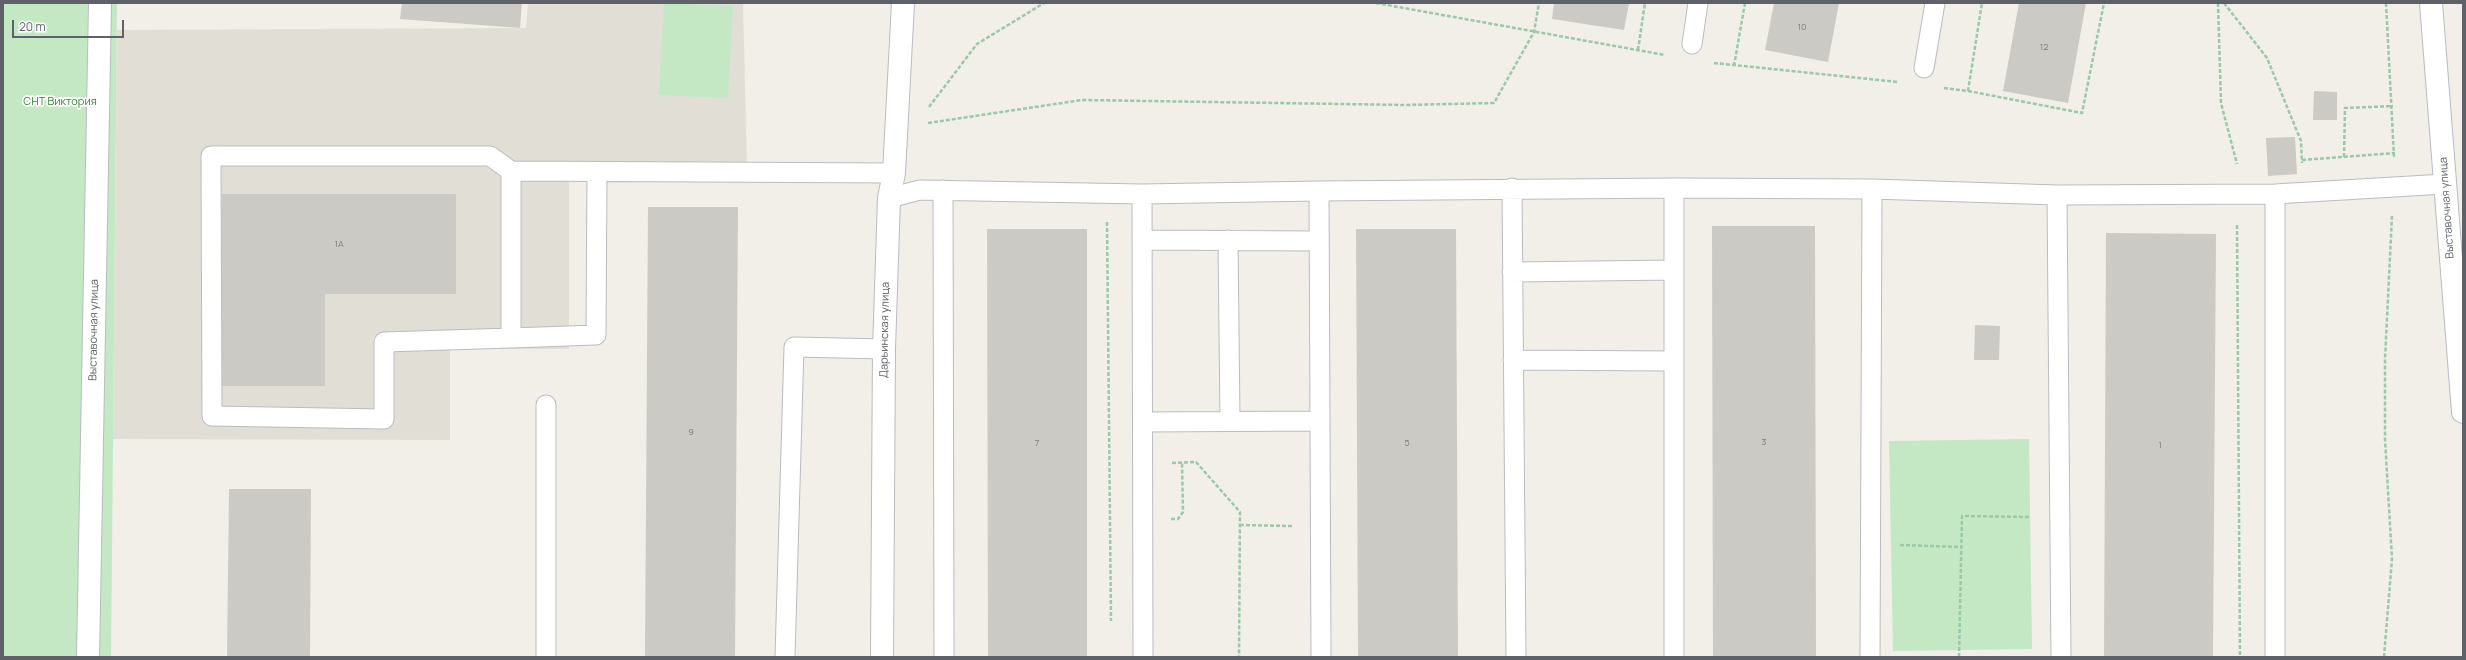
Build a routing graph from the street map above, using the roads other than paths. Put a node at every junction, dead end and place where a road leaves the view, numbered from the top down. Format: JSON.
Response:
{"nodes":[{"id":1,"x":100,"y":3,"type":"edge"},
{"id":2,"x":903,"y":3,"type":"edge"},
{"id":3,"x":1698,"y":3,"type":"edge"},
{"id":4,"x":1935,"y":3,"type":"edge"},
{"id":5,"x":2431,"y":3,"type":"edge"},
{"id":6,"x":1692,"y":44,"type":"dead end"},
{"id":7,"x":1924,"y":68,"type":"dead end"},
{"id":8,"x":893,"y":164,"type":"junction"},
{"id":9,"x":511,"y":171,"type":"junction"},
{"id":10,"x":597,"y":172,"type":"junction"},
{"id":11,"x":2445,"y":184,"type":"junction"},
{"id":12,"x":1512,"y":188,"type":"junction"},
{"id":13,"x":1674,"y":188,"type":"junction"},
{"id":14,"x":1872,"y":189,"type":"junction"},
{"id":15,"x":943,"y":190,"type":"junction"},
{"id":16,"x":1319,"y":191,"type":"junction"},
{"id":17,"x":1142,"y":194,"type":"junction"},
{"id":18,"x":2275,"y":194,"type":"junction"},
{"id":19,"x":2057,"y":195,"type":"junction"},
{"id":20,"x":888,"y":198,"type":"junction"},
{"id":21,"x":1142,"y":240,"type":"junction"},
{"id":22,"x":1228,"y":240,"type":"junction"},
{"id":23,"x":1319,"y":240,"type":"junction"},
{"id":24,"x":1674,"y":270,"type":"junction"},
{"id":25,"x":1512,"y":272,"type":"junction"},
{"id":26,"x":511,"y":338,"type":"junction"},
{"id":27,"x":884,"y":349,"type":"junction"},
{"id":28,"x":1513,"y":360,"type":"junction"},
{"id":29,"x":1674,"y":362,"type":"junction"},
{"id":30,"x":546,"y":405,"type":"dead end"},
{"id":31,"x":2463,"y":412,"type":"edge"},
{"id":32,"x":1230,"y":421,"type":"junction"},
{"id":33,"x":1320,"y":421,"type":"junction"},
{"id":34,"x":1143,"y":422,"type":"junction"},
{"id":35,"x":88,"y":657,"type":"edge"},
{"id":36,"x":546,"y":657,"type":"edge"},
{"id":37,"x":785,"y":657,"type":"edge"},
{"id":38,"x":882,"y":657,"type":"edge"},
{"id":39,"x":944,"y":657,"type":"edge"},
{"id":40,"x":1143,"y":657,"type":"edge"},
{"id":41,"x":1321,"y":657,"type":"edge"},
{"id":42,"x":1516,"y":657,"type":"edge"},
{"id":43,"x":1674,"y":657,"type":"edge"},
{"id":44,"x":1870,"y":657,"type":"edge"},
{"id":45,"x":2061,"y":657,"type":"edge"},
{"id":46,"x":2275,"y":657,"type":"edge"}],
"edges":[{"from":1,"to":35,"type":"street","name":"Выставочная улица"},
{"from":2,"to":8,"type":"street","name":"Дарьинская улица"},
{"from":3,"to":6,"type":"lane"},
{"from":4,"to":7,"type":"lane"},
{"from":5,"to":11,"type":"street","name":"Выставочная улица"},
{"from":8,"to":10,"type":"lane"},
{"from":8,"to":20,"type":"street","name":"Дарьинская улица"},
{"from":9,"to":10,"type":"lane"},
{"from":9,"to":26,"type":"lane"},
{"from":9,"to":26,"type":"lane"},
{"from":10,"to":26,"type":"lane"},
{"from":11,"to":18,"type":"lane"},
{"from":11,"to":31,"type":"street","name":"Выставочная улица"},
{"from":12,"to":13,"type":"lane"},
{"from":12,"to":16,"type":"lane"},
{"from":12,"to":25,"type":"lane"},
{"from":13,"to":14,"type":"lane"},
{"from":13,"to":24,"type":"lane"},
{"from":14,"to":19,"type":"lane"},
{"from":14,"to":44,"type":"lane"},
{"from":15,"to":17,"type":"lane"},
{"from":15,"to":20,"type":"lane"},
{"from":15,"to":39,"type":"lane"},
{"from":16,"to":17,"type":"lane"},
{"from":16,"to":23,"type":"lane"},
{"from":17,"to":21,"type":"lane"},
{"from":18,"to":19,"type":"lane"},
{"from":18,"to":46,"type":"lane"},
{"from":19,"to":45,"type":"lane"},
{"from":20,"to":27,"type":"street","name":"Дарьинская улица"},
{"from":21,"to":22,"type":"lane"},
{"from":21,"to":34,"type":"lane"},
{"from":22,"to":23,"type":"lane"},
{"from":22,"to":32,"type":"lane"},
{"from":23,"to":33,"type":"lane"},
{"from":24,"to":25,"type":"lane"},
{"from":24,"to":29,"type":"lane"},
{"from":25,"to":28,"type":"lane"},
{"from":27,"to":37,"type":"lane"},
{"from":27,"to":38,"type":"street","name":"Дарьинская улица"},
{"from":28,"to":29,"type":"lane"},
{"from":28,"to":42,"type":"lane"},
{"from":29,"to":43,"type":"lane"},
{"from":30,"to":36,"type":"lane"},
{"from":32,"to":33,"type":"lane"},
{"from":32,"to":34,"type":"lane"},
{"from":33,"to":41,"type":"lane"},
{"from":34,"to":40,"type":"lane"}]}
